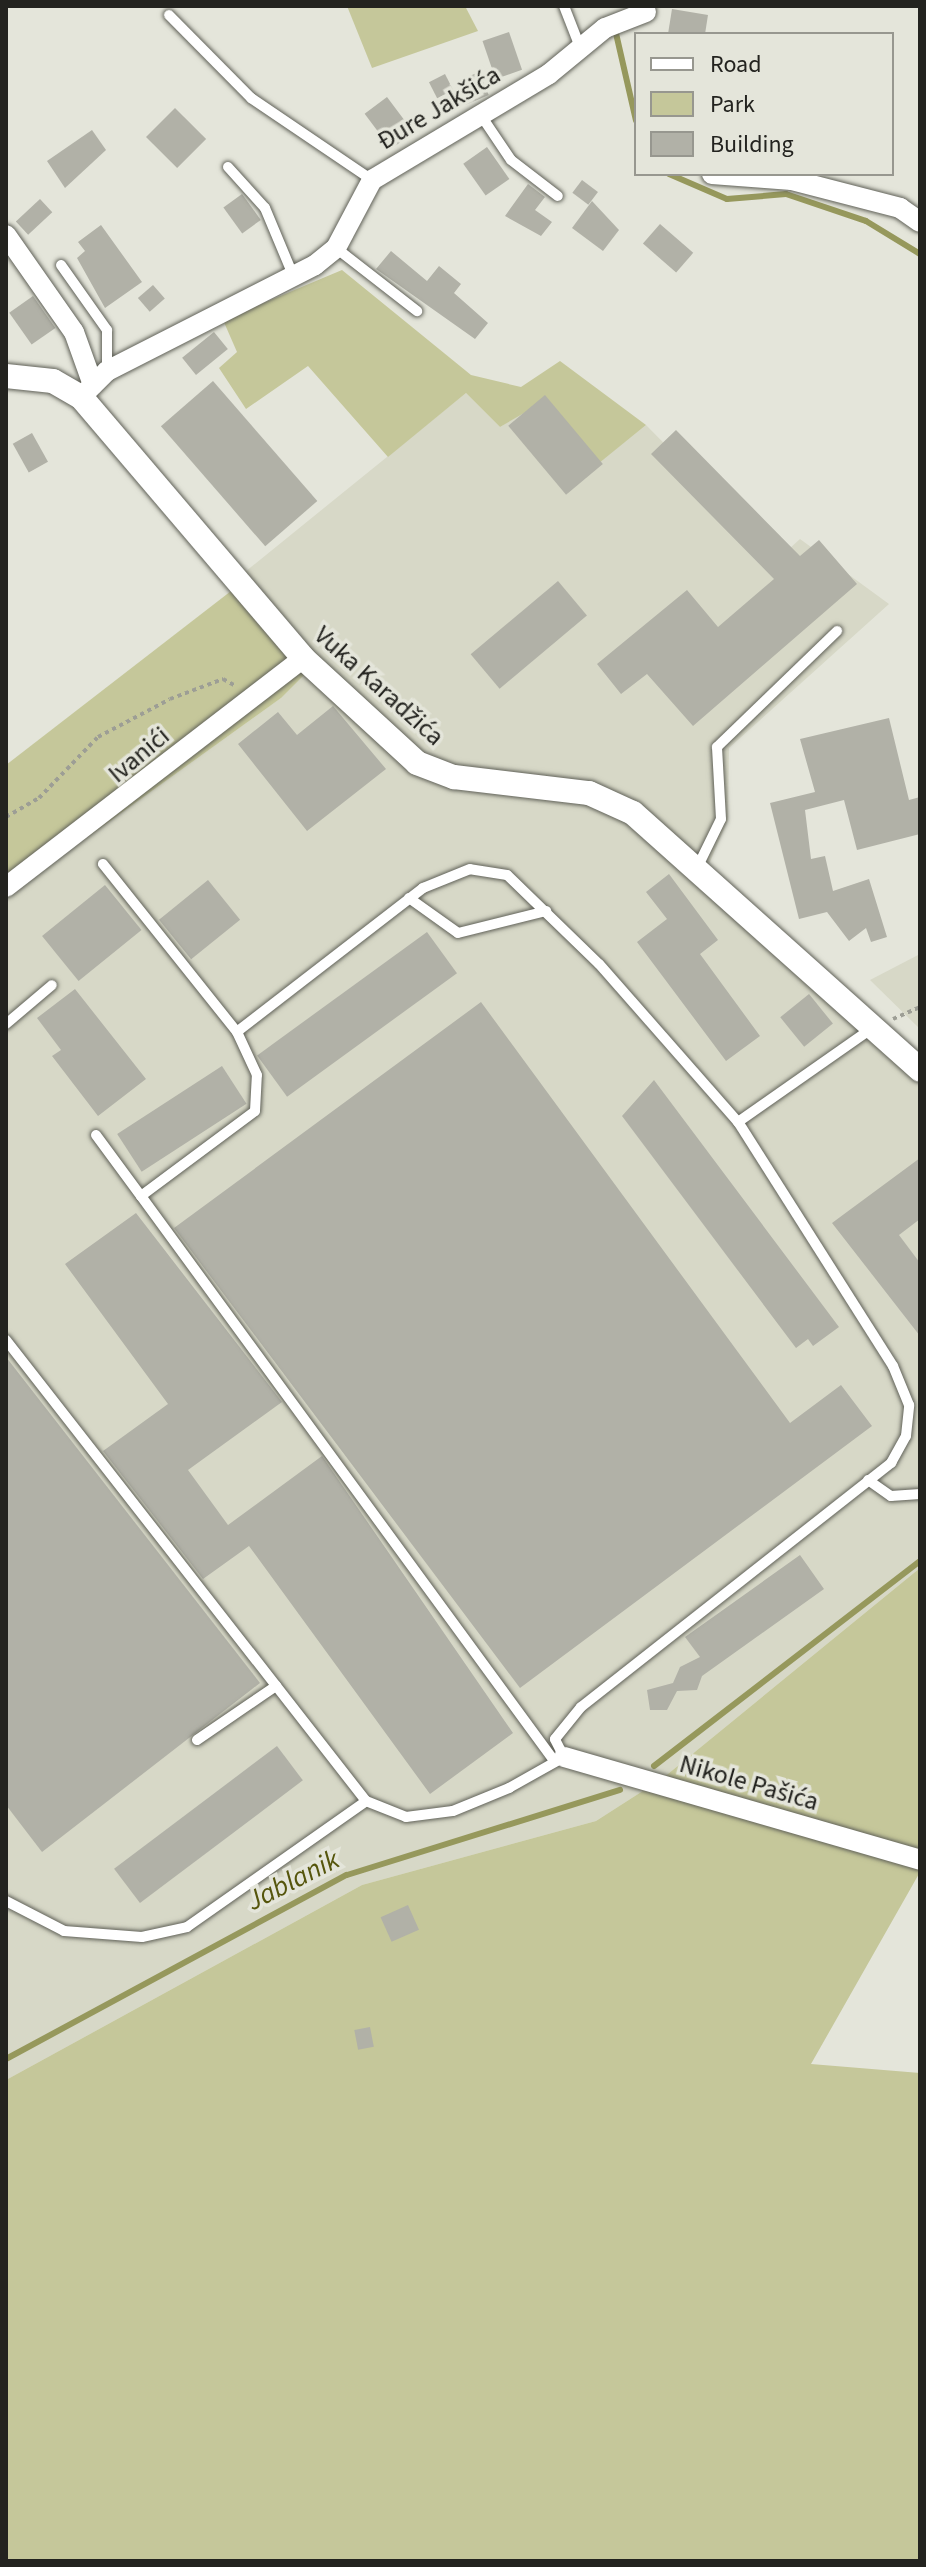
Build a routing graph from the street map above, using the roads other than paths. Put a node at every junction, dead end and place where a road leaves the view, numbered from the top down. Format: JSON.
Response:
{"nodes":[{"id":1,"x":564,"y":6,"type":"edge"},
{"id":2,"x":641,"y":12,"type":"edge"},
{"id":3,"x":169,"y":15,"type":"dead end"},
{"id":4,"x":645,"y":32,"type":"edge"},
{"id":5,"x":580,"y":47,"type":"junction"},
{"id":6,"x":480,"y":114,"type":"junction"},
{"id":7,"x":228,"y":167,"type":"dead end"},
{"id":8,"x":739,"y":176,"type":"edge"},
{"id":9,"x":372,"y":180,"type":"junction"},
{"id":10,"x":558,"y":196,"type":"dead end"},
{"id":11,"x":920,"y":222,"type":"edge"},
{"id":12,"x":6,"y":235,"type":"edge"},
{"id":13,"x":336,"y":248,"type":"junction"},
{"id":14,"x":61,"y":265,"type":"dead end"},
{"id":15,"x":293,"y":275,"type":"junction"},
{"id":16,"x":417,"y":311,"type":"dead end"},
{"id":17,"x":6,"y":376,"type":"edge"},
{"id":18,"x":93,"y":384,"type":"junction"},
{"id":19,"x":837,"y":631,"type":"dead end"},
{"id":20,"x":303,"y":658,"type":"junction"},
{"id":21,"x":103,"y":864,"type":"dead end"},
{"id":22,"x":698,"y":866,"type":"junction"},
{"id":23,"x":6,"y":887,"type":"edge"},
{"id":24,"x":409,"y":898,"type":"junction"},
{"id":25,"x":546,"y":911,"type":"junction"},
{"id":26,"x":52,"y":985,"type":"dead end"},
{"id":27,"x":6,"y":1024,"type":"edge"},
{"id":28,"x":874,"y":1027,"type":"junction"},
{"id":29,"x":237,"y":1032,"type":"junction"},
{"id":30,"x":920,"y":1070,"type":"edge"},
{"id":31,"x":738,"y":1122,"type":"junction"},
{"id":32,"x":96,"y":1135,"type":"dead end"},
{"id":33,"x":141,"y":1196,"type":"junction"},
{"id":34,"x":6,"y":1340,"type":"edge"},
{"id":35,"x":868,"y":1480,"type":"junction"},
{"id":36,"x":920,"y":1494,"type":"edge"},
{"id":37,"x":276,"y":1686,"type":"junction"},
{"id":38,"x":197,"y":1740,"type":"dead end"},
{"id":39,"x":559,"y":1759,"type":"junction"},
{"id":40,"x":366,"y":1801,"type":"junction"},
{"id":41,"x":920,"y":1860,"type":"edge"},
{"id":42,"x":6,"y":1901,"type":"edge"}],
"edges":[{"from":1,"to":5,"type":"lane"},
{"from":2,"to":4,"type":"street","name":"Đure Jakšića"},
{"from":2,"to":5,"type":"street","name":"Đure Jakšića"},
{"from":3,"to":9,"type":"lane"},
{"from":5,"to":6,"type":"street","name":"Đure Jakšića"},
{"from":6,"to":9,"type":"street","name":"Đure Jakšića"},
{"from":6,"to":10,"type":"lane"},
{"from":7,"to":15,"type":"lane"},
{"from":8,"to":11,"type":"street"},
{"from":9,"to":13,"type":"street","name":"Đure Jakšića"},
{"from":12,"to":18,"type":"street","name":"Vuka Karadžića"},
{"from":13,"to":15,"type":"street","name":"Đure Jakšića"},
{"from":13,"to":16,"type":"lane"},
{"from":14,"to":18,"type":"lane"},
{"from":15,"to":18,"type":"street","name":"Đure Jakšića"},
{"from":17,"to":18,"type":"street","name":"Vuka Karadžića"},
{"from":18,"to":20,"type":"street","name":"Vuka Karadžića"},
{"from":19,"to":22,"type":"lane"},
{"from":20,"to":22,"type":"street","name":"Vuka Karadžića"},
{"from":20,"to":23,"type":"street","name":"Ivanići"},
{"from":21,"to":29,"type":"lane"},
{"from":22,"to":28,"type":"street","name":"Vuka Karadžića"},
{"from":24,"to":25,"type":"lane"},
{"from":24,"to":25,"type":"lane"},
{"from":24,"to":29,"type":"lane"},
{"from":25,"to":31,"type":"lane"},
{"from":26,"to":27,"type":"lane"},
{"from":28,"to":30,"type":"street","name":"Vuka Karadžića"},
{"from":28,"to":31,"type":"lane"},
{"from":29,"to":33,"type":"lane"},
{"from":31,"to":35,"type":"lane"},
{"from":32,"to":33,"type":"lane"},
{"from":33,"to":39,"type":"lane"},
{"from":34,"to":37,"type":"lane"},
{"from":35,"to":36,"type":"lane"},
{"from":35,"to":39,"type":"lane"},
{"from":37,"to":38,"type":"lane"},
{"from":37,"to":40,"type":"lane"},
{"from":39,"to":40,"type":"lane"},
{"from":39,"to":41,"type":"street","name":"Nikole Pašića"},
{"from":40,"to":42,"type":"lane"}]}
